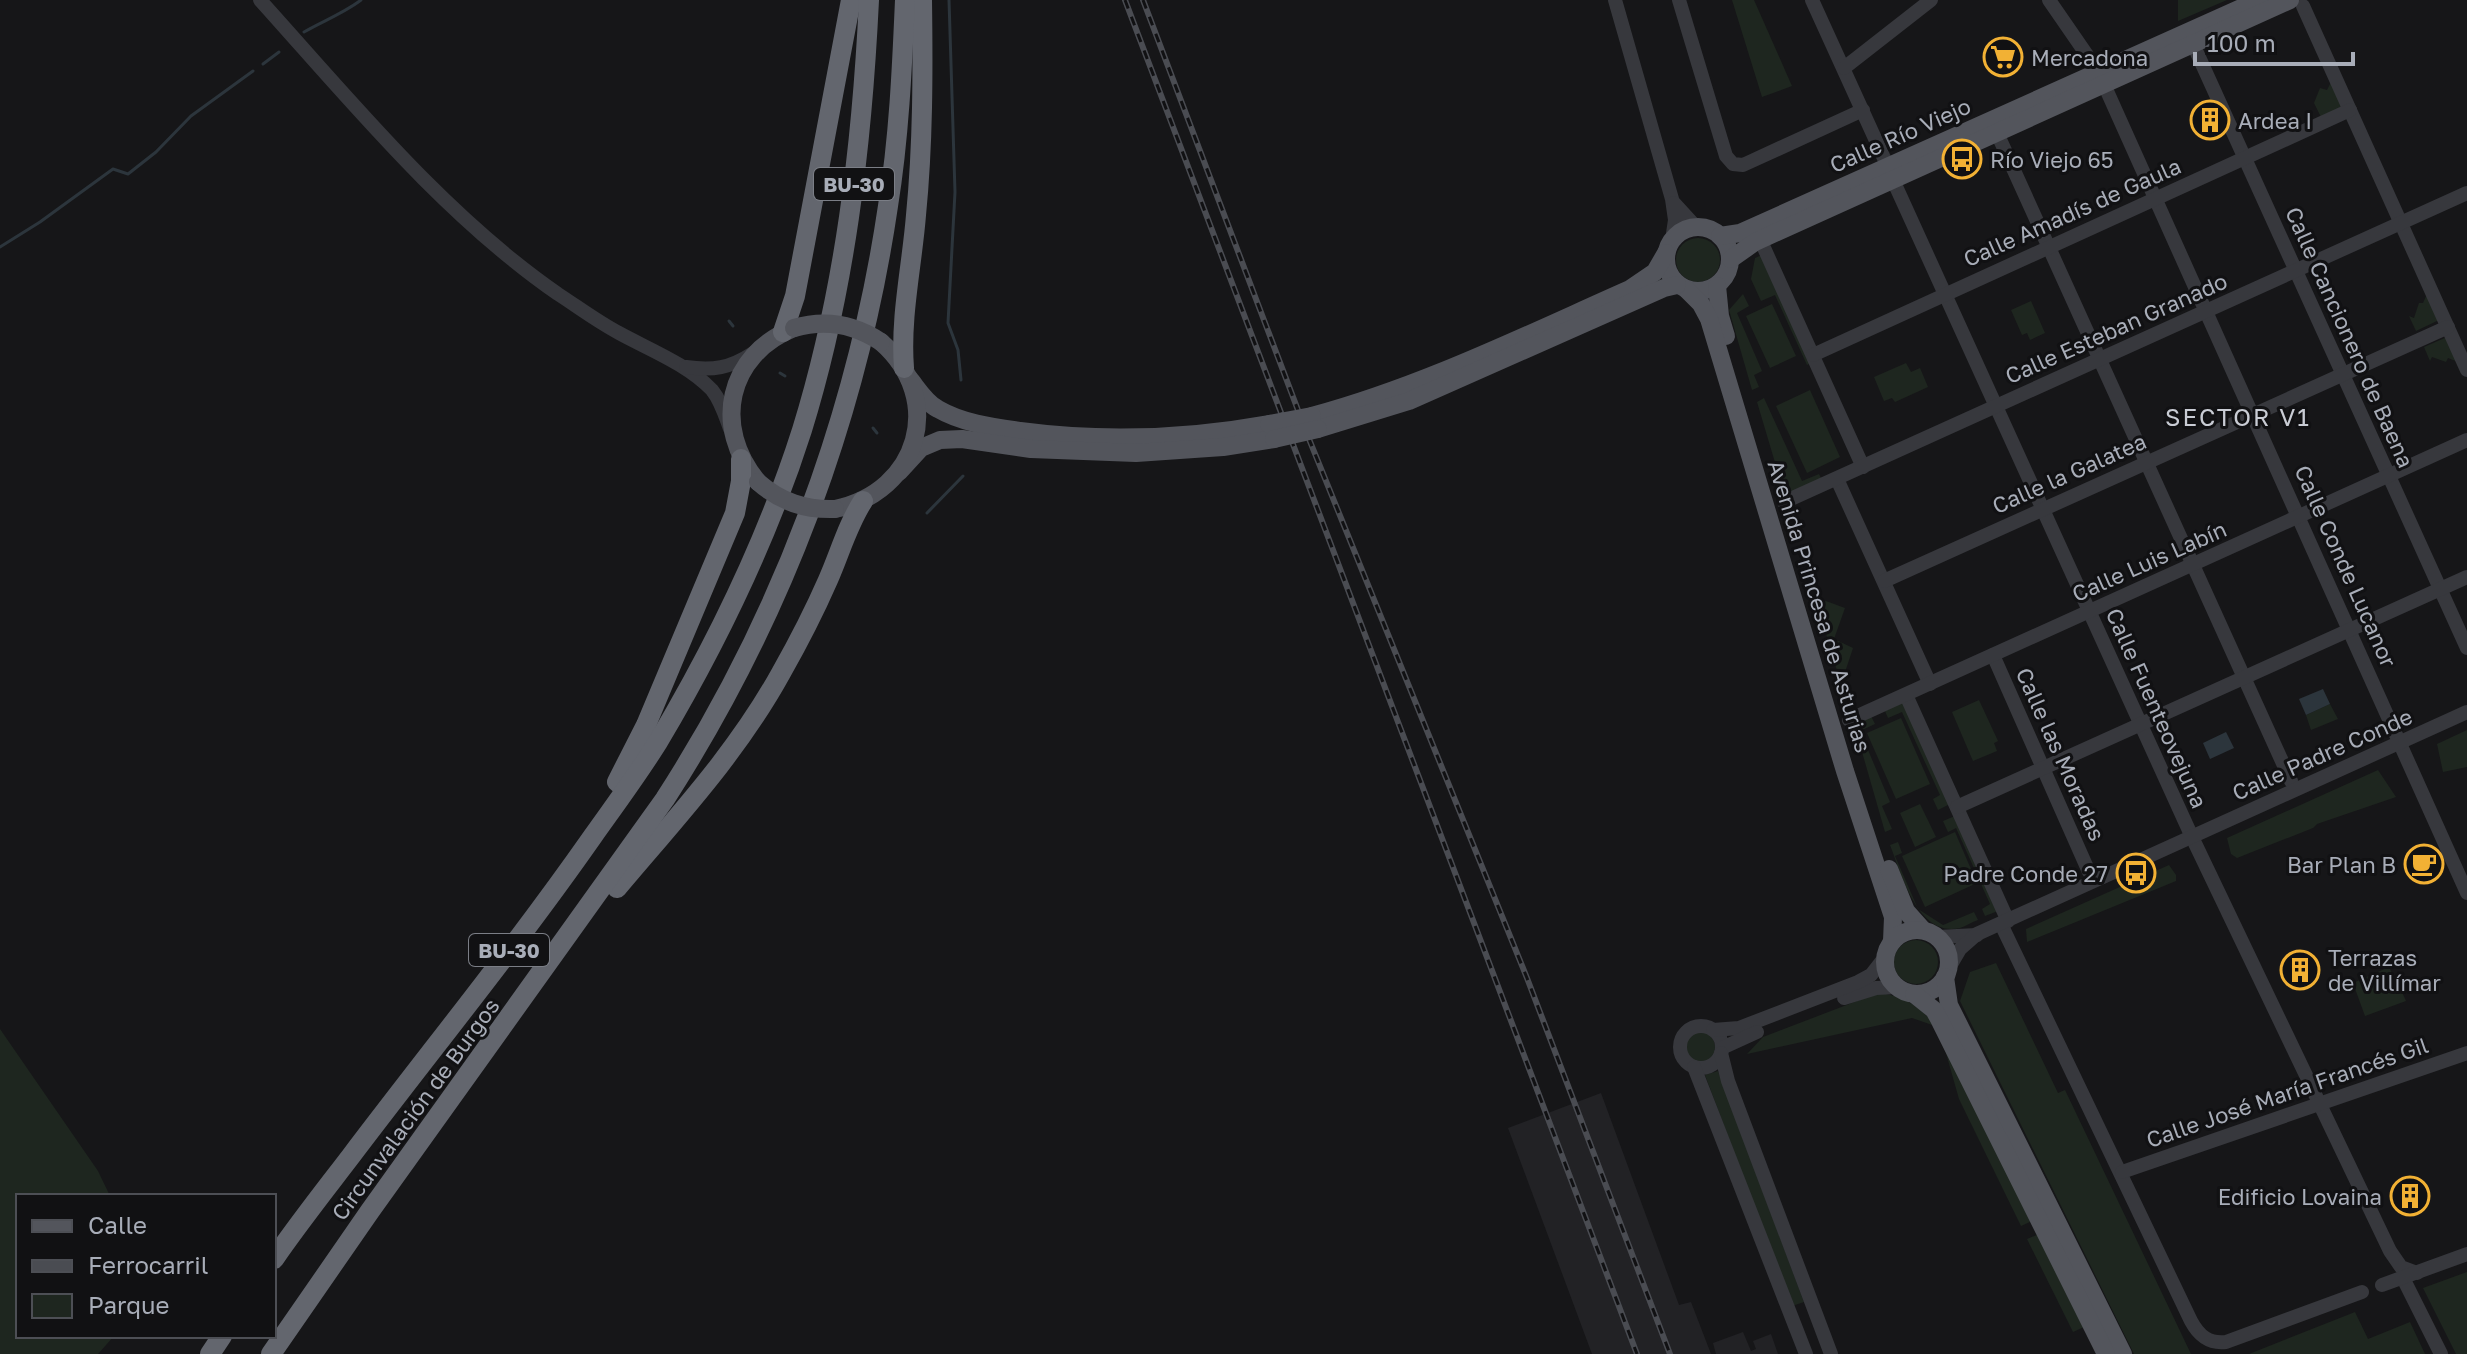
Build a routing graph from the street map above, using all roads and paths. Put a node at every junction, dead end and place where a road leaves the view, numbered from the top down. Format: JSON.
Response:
{"nodes":[{"id":1,"x":260,"y":0,"type":"edge"},
{"id":2,"x":851,"y":0,"type":"edge"},
{"id":3,"x":869,"y":0,"type":"edge"},
{"id":4,"x":905,"y":0,"type":"edge"},
{"id":5,"x":922,"y":0,"type":"edge"},
{"id":6,"x":1615,"y":0,"type":"edge"},
{"id":7,"x":1679,"y":0,"type":"edge"},
{"id":8,"x":1812,"y":0,"type":"edge"},
{"id":9,"x":1931,"y":0,"type":"edge"},
{"id":10,"x":2049,"y":0,"type":"edge"},
{"id":11,"x":2259,"y":0,"type":"edge"},
{"id":12,"x":2296,"y":3,"type":"edge"},
{"id":13,"x":2193,"y":44,"type":"junction"},
{"id":14,"x":1844,"y":68,"type":"junction"},
{"id":15,"x":2101,"y":77,"type":"junction"},
{"id":16,"x":1863,"y":110,"type":"junction"},
{"id":17,"x":2350,"y":110,"type":"junction"},
{"id":18,"x":1997,"y":133,"type":"junction"},
{"id":19,"x":2245,"y":158,"type":"junction"},
{"id":20,"x":1890,"y":174,"type":"junction"},
{"id":21,"x":2467,"y":193,"type":"edge"},
{"id":22,"x":2155,"y":198,"type":"junction"},
{"id":23,"x":1672,"y":199,"type":"junction"},
{"id":24,"x":2401,"y":223,"type":"junction"},
{"id":25,"x":1696,"y":227,"type":"junction"},
{"id":26,"x":1720,"y":236,"type":"junction"},
{"id":27,"x":1760,"y":239,"type":"junction"},
{"id":28,"x":1669,"y":247,"type":"junction"},
{"id":29,"x":2049,"y":247,"type":"junction"},
{"id":30,"x":1731,"y":259,"type":"junction"},
{"id":31,"x":2296,"y":271,"type":"junction"},
{"id":32,"x":1717,"y":286,"type":"junction"},
{"id":33,"x":1682,"y":288,"type":"junction"},
{"id":34,"x":1945,"y":294,"type":"junction"},
{"id":35,"x":2207,"y":311,"type":"junction"},
{"id":36,"x":2448,"y":327,"type":"junction"},
{"id":37,"x":788,"y":330,"type":"junction"},
{"id":38,"x":758,"y":350,"type":"junction"},
{"id":39,"x":1813,"y":355,"type":"junction"},
{"id":40,"x":2100,"y":360,"type":"junction"},
{"id":41,"x":682,"y":366,"type":"junction"},
{"id":42,"x":2467,"y":370,"type":"edge"},
{"id":43,"x":906,"y":373,"type":"junction"},
{"id":44,"x":2343,"y":374,"type":"junction"},
{"id":45,"x":1996,"y":407,"type":"junction"},
{"id":46,"x":2253,"y":414,"type":"junction"},
{"id":47,"x":1315,"y":423,"type":"junction"},
{"id":48,"x":1271,"y":432,"type":"junction"},
{"id":49,"x":2467,"y":440,"type":"edge"},
{"id":50,"x":738,"y":452,"type":"junction"},
{"id":51,"x":2147,"y":462,"type":"junction"},
{"id":52,"x":1863,"y":467,"type":"junction"},
{"id":53,"x":899,"y":472,"type":"junction"},
{"id":54,"x":2389,"y":476,"type":"junction"},
{"id":55,"x":1837,"y":479,"type":"junction"},
{"id":56,"x":863,"y":501,"type":"junction"},
{"id":57,"x":1784,"y":502,"type":"dead end"},
{"id":58,"x":2043,"y":509,"type":"junction"},
{"id":59,"x":2300,"y":516,"type":"junction"},
{"id":60,"x":2193,"y":565,"type":"junction"},
{"id":61,"x":2467,"y":577,"type":"edge"},
{"id":62,"x":1884,"y":581,"type":"junction"},
{"id":63,"x":2440,"y":589,"type":"junction"},
{"id":64,"x":2089,"y":612,"type":"junction"},
{"id":65,"x":2351,"y":629,"type":"junction"},
{"id":66,"x":2467,"y":648,"type":"edge"},
{"id":67,"x":1993,"y":655,"type":"junction"},
{"id":68,"x":2245,"y":677,"type":"junction"},
{"id":69,"x":1930,"y":684,"type":"junction"},
{"id":70,"x":1906,"y":695,"type":"junction"},
{"id":71,"x":2467,"y":712,"type":"edge"},
{"id":72,"x":1849,"y":720,"type":"dead end"},
{"id":73,"x":2141,"y":724,"type":"junction"},
{"id":74,"x":2401,"y":742,"type":"junction"},
{"id":75,"x":2043,"y":768,"type":"junction"},
{"id":76,"x":2291,"y":781,"type":"dead end"},
{"id":77,"x":1957,"y":807,"type":"junction"},
{"id":78,"x":2192,"y":837,"type":"junction"},
{"id":79,"x":2089,"y":872,"type":"dead end"},
{"id":80,"x":2467,"y":893,"type":"edge"},
{"id":81,"x":2004,"y":922,"type":"junction"},
{"id":82,"x":1930,"y":933,"type":"junction"},
{"id":83,"x":1977,"y":934,"type":"junction"},
{"id":84,"x":1885,"y":956,"type":"junction"},
{"id":85,"x":1947,"y":972,"type":"junction"},
{"id":86,"x":534,"y":985,"type":"junction"},
{"id":87,"x":1906,"y":990,"type":"junction"},
{"id":88,"x":1713,"y":1030,"type":"junction"},
{"id":89,"x":1721,"y":1051,"type":"junction"},
{"id":90,"x":2467,"y":1053,"type":"edge"},
{"id":91,"x":1694,"y":1067,"type":"junction"},
{"id":92,"x":418,"y":1068,"type":"junction"},
{"id":93,"x":2320,"y":1104,"type":"junction"},
{"id":94,"x":2122,"y":1172,"type":"junction"},
{"id":95,"x":2390,"y":1251,"type":"junction"},
{"id":96,"x":2467,"y":1254,"type":"edge"},
{"id":97,"x":276,"y":1256,"type":"edge"},
{"id":98,"x":2410,"y":1275,"type":"junction"},
{"id":99,"x":2362,"y":1292,"type":"dead end"},
{"id":100,"x":2103,"y":1350,"type":"edge"},
{"id":101,"x":271,"y":1354,"type":"edge"},
{"id":102,"x":1806,"y":1354,"type":"edge"},
{"id":103,"x":1831,"y":1354,"type":"edge"},
{"id":104,"x":2123,"y":1354,"type":"edge"},
{"id":105,"x":2441,"y":1354,"type":"edge"}],
"edges":[{"from":1,"to":41,"type":"street"},
{"from":2,"to":37,"type":"highway"},
{"from":3,"to":92,"type":"highway","name":"Circunvalación de Burgos","number":"BU-30"},
{"from":4,"to":86,"type":"highway","name":"Circunvalación de Burgos","number":"BU-30"},
{"from":5,"to":43,"type":"highway"},
{"from":6,"to":23,"type":"street"},
{"from":7,"to":16,"type":"street"},
{"from":8,"to":14,"type":"street","name":"Calle Fuenteovejuna"},
{"from":9,"to":14,"type":"street"},
{"from":10,"to":15,"type":"street","name":"Calle Conde Lucanor"},
{"from":11,"to":15,"type":"main road","name":"Calle Río Viejo"},
{"from":12,"to":13,"type":"main road","name":"Calle Río Viejo"},
{"from":12,"to":17,"type":"street"},
{"from":13,"to":15,"type":"main road","name":"Calle Río Viejo"},
{"from":13,"to":19,"type":"street","name":"Calle Cancionero de Baena"},
{"from":14,"to":16,"type":"street","name":"Calle Fuenteovejuna"},
{"from":15,"to":18,"type":"main road","name":"Calle Río Viejo"},
{"from":15,"to":20,"type":"main road","name":"Calle Río Viejo"},
{"from":15,"to":22,"type":"street","name":"Calle Conde Lucanor"},
{"from":16,"to":20,"type":"street","name":"Calle Fuenteovejuna"},
{"from":17,"to":19,"type":"street","name":"Calle Amadís de Gaula"},
{"from":17,"to":24,"type":"street"},
{"from":18,"to":20,"type":"main road","name":"Calle Río Viejo"},
{"from":18,"to":29,"type":"street"},
{"from":19,"to":22,"type":"street","name":"Calle Amadís de Gaula"},
{"from":19,"to":31,"type":"street","name":"Calle Cancionero de Baena"},
{"from":20,"to":26,"type":"main road","name":"Calle Río Viejo"},
{"from":20,"to":27,"type":"main road","name":"Calle Río Viejo"},
{"from":20,"to":34,"type":"street","name":"Calle Fuenteovejuna"},
{"from":21,"to":24,"type":"street","name":"Calle Esteban Granado"},
{"from":22,"to":29,"type":"street","name":"Calle Amadís de Gaula"},
{"from":22,"to":35,"type":"street","name":"Calle Conde Lucanor"},
{"from":23,"to":25,"type":"street"},
{"from":23,"to":28,"type":"street"},
{"from":24,"to":31,"type":"street","name":"Calle Esteban Granado"},
{"from":24,"to":36,"type":"street"},
{"from":25,"to":26,"type":"main road"},
{"from":25,"to":28,"type":"main road"},
{"from":26,"to":30,"type":"main road"},
{"from":27,"to":30,"type":"main road","name":"Calle Río Viejo"},
{"from":27,"to":39,"type":"street"},
{"from":28,"to":33,"type":"main road"},
{"from":28,"to":47,"type":"main road"},
{"from":29,"to":34,"type":"street","name":"Calle Amadís de Gaula"},
{"from":29,"to":40,"type":"street"},
{"from":30,"to":32,"type":"main road"},
{"from":31,"to":35,"type":"street","name":"Calle Esteban Granado"},
{"from":31,"to":44,"type":"street","name":"Calle Cancionero de Baena"},
{"from":32,"to":33,"type":"main road"},
{"from":32,"to":82,"type":"main road","name":"Avenida Princesa de Asturias"},
{"from":33,"to":47,"type":"main road"},
{"from":33,"to":84,"type":"main road","name":"Avenida Princesa de Asturias"},
{"from":34,"to":39,"type":"street","name":"Calle Amadís de Gaula"},
{"from":34,"to":45,"type":"street","name":"Calle Fuenteovejuna"},
{"from":35,"to":40,"type":"street","name":"Calle Esteban Granado"},
{"from":35,"to":46,"type":"street","name":"Calle Conde Lucanor"},
{"from":36,"to":42,"type":"street"},
{"from":36,"to":44,"type":"street","name":"Calle la Galatea"},
{"from":37,"to":38,"type":"main road"},
{"from":37,"to":43,"type":"main road","bridge":true},
{"from":38,"to":41,"type":"street"},
{"from":38,"to":50,"type":"main road"},
{"from":39,"to":52,"type":"street"},
{"from":40,"to":45,"type":"street","name":"Calle Esteban Granado"},
{"from":40,"to":51,"type":"street"},
{"from":41,"to":50,"type":"street"},
{"from":43,"to":48,"type":"main road"},
{"from":43,"to":53,"type":"main road"},
{"from":44,"to":46,"type":"street","name":"Calle la Galatea"},
{"from":44,"to":54,"type":"street","name":"Calle Cancionero de Baena"},
{"from":45,"to":52,"type":"street","name":"Calle Esteban Granado"},
{"from":45,"to":58,"type":"street","name":"Calle Fuenteovejuna"},
{"from":46,"to":51,"type":"street","name":"Calle la Galatea"},
{"from":46,"to":59,"type":"street","name":"Calle Conde Lucanor"},
{"from":47,"to":48,"type":"main road","bridge":true},
{"from":48,"to":53,"type":"main road"},
{"from":49,"to":54,"type":"street","name":"Calle Luis Labín"},
{"from":50,"to":56,"type":"main road","bridge":true},
{"from":50,"to":92,"type":"highway"},
{"from":51,"to":58,"type":"street","name":"Calle la Galatea"},
{"from":51,"to":60,"type":"street"},
{"from":52,"to":55,"type":"street","name":"Calle Esteban Granado"},
{"from":53,"to":56,"type":"main road"},
{"from":54,"to":59,"type":"street","name":"Calle Luis Labín"},
{"from":54,"to":63,"type":"street","name":"Calle Cancionero de Baena"},
{"from":55,"to":57,"type":"street","name":"Calle Esteban Granado"},
{"from":55,"to":62,"type":"street"},
{"from":56,"to":86,"type":"highway"},
{"from":58,"to":62,"type":"street","name":"Calle la Galatea"},
{"from":58,"to":64,"type":"street","name":"Calle Fuenteovejuna"},
{"from":59,"to":60,"type":"street","name":"Calle Luis Labín"},
{"from":59,"to":65,"type":"street","name":"Calle Conde Lucanor"},
{"from":60,"to":64,"type":"street","name":"Calle Luis Labín"},
{"from":60,"to":68,"type":"street"},
{"from":61,"to":63,"type":"street"},
{"from":62,"to":69,"type":"street"},
{"from":63,"to":65,"type":"street"},
{"from":63,"to":66,"type":"street","name":"Calle Cancionero de Baena"},
{"from":64,"to":67,"type":"street","name":"Calle Luis Labín"},
{"from":64,"to":73,"type":"street","name":"Calle Fuenteovejuna"},
{"from":65,"to":68,"type":"street"},
{"from":65,"to":74,"type":"street","name":"Calle Conde Lucanor"},
{"from":67,"to":69,"type":"street","name":"Calle Luis Labín"},
{"from":67,"to":75,"type":"street","name":"Calle las Moradas"},
{"from":68,"to":73,"type":"street"},
{"from":68,"to":76,"type":"street"},
{"from":69,"to":70,"type":"street","name":"Calle Luis Labín"},
{"from":70,"to":72,"type":"street","name":"Calle Luis Labín"},
{"from":70,"to":77,"type":"street"},
{"from":71,"to":74,"type":"street","name":"Calle Padre Conde"},
{"from":73,"to":75,"type":"street"},
{"from":73,"to":78,"type":"street","name":"Calle Fuenteovejuna"},
{"from":74,"to":78,"type":"street","name":"Calle Padre Conde"},
{"from":74,"to":80,"type":"street","name":"Calle Conde Lucanor"},
{"from":75,"to":77,"type":"street"},
{"from":75,"to":79,"type":"street","name":"Calle las Moradas"},
{"from":77,"to":81,"type":"street"},
{"from":78,"to":81,"type":"street","name":"Calle Padre Conde"},
{"from":78,"to":93,"type":"street","name":"Calle Fuenteovejuna"},
{"from":81,"to":83,"type":"street","name":"Calle Padre Conde"},
{"from":81,"to":94,"type":"street"},
{"from":82,"to":83,"type":"street","name":"Calle Padre Conde"},
{"from":82,"to":84,"type":"main road"},
{"from":82,"to":85,"type":"main road"},
{"from":83,"to":85,"type":"street","name":"Calle Padre Conde"},
{"from":84,"to":87,"type":"main road"},
{"from":84,"to":88,"type":"street"},
{"from":85,"to":87,"type":"main road"},
{"from":85,"to":104,"type":"main road"},
{"from":86,"to":101,"type":"highway","name":"Circunvalación de Burgos","number":"BU-30"},
{"from":87,"to":89,"type":"street"},
{"from":87,"to":100,"type":"main road"},
{"from":88,"to":89,"type":"street"},
{"from":88,"to":91,"type":"street"},
{"from":89,"to":91,"type":"street"},
{"from":89,"to":103,"type":"street"},
{"from":90,"to":93,"type":"street","name":"Calle José María Francés Gil"},
{"from":91,"to":102,"type":"street"},
{"from":92,"to":97,"type":"highway","name":"Circunvalación de Burgos","number":"BU-30"},
{"from":93,"to":94,"type":"street","name":"Calle José María Francés Gil"},
{"from":93,"to":95,"type":"street","name":"Calle Fuenteovejuna"},
{"from":94,"to":99,"type":"street"},
{"from":95,"to":98,"type":"street","name":"Calle Fuenteovejuna"},
{"from":95,"to":98,"type":"street","name":"Calle Fuenteovejuna"},
{"from":96,"to":98,"type":"street"},
{"from":98,"to":105,"type":"street","name":"Calle Fuenteovejuna"}]}
